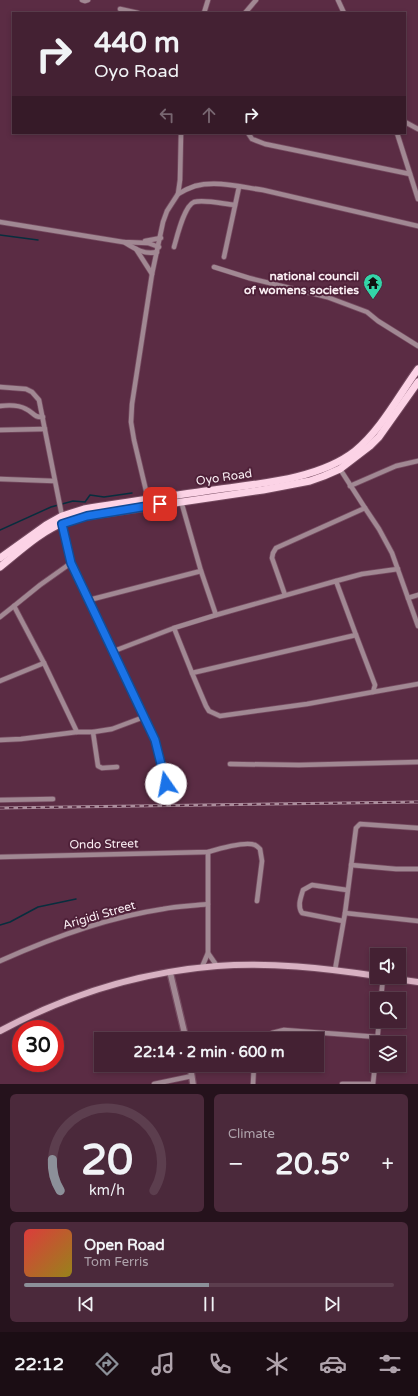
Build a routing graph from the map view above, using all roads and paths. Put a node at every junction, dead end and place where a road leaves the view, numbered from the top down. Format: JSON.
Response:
{"nodes":[{"id":1,"x":82,"y":0,"type":"edge"},
{"id":2,"x":88,"y":0,"type":"edge"},
{"id":3,"x":208,"y":0,"type":"edge"},
{"id":4,"x":256,"y":0,"type":"edge"},
{"id":5,"x":338,"y":0,"type":"edge"},
{"id":6,"x":120,"y":9,"type":"dead end"},
{"id":7,"x":134,"y":12,"type":"edge"},
{"id":8,"x":204,"y":12,"type":"edge"},
{"id":9,"x":246,"y":12,"type":"edge"},
{"id":10,"x":344,"y":12,"type":"edge"},
{"id":11,"x":406,"y":123,"type":"edge"},
{"id":12,"x":418,"y":129,"type":"edge"},
{"id":13,"x":181,"y":134,"type":"edge"},
{"id":14,"x":249,"y":134,"type":"edge"},
{"id":15,"x":397,"y":134,"type":"edge"},
{"id":16,"x":410,"y":174,"type":"junction"},
{"id":17,"x":240,"y":187,"type":"junction"},
{"id":18,"x":178,"y":194,"type":"junction"},
{"id":19,"x":418,"y":199,"type":"edge"},
{"id":20,"x":235,"y":205,"type":"junction"},
{"id":21,"x":0,"y":222,"type":"edge"},
{"id":22,"x":418,"y":226,"type":"edge"},
{"id":23,"x":161,"y":238,"type":"junction"},
{"id":24,"x":123,"y":242,"type":"junction"},
{"id":25,"x":140,"y":242,"type":"junction"},
{"id":26,"x":174,"y":247,"type":"dead end"},
{"id":27,"x":136,"y":249,"type":"junction"},
{"id":28,"x":158,"y":250,"type":"junction"},
{"id":29,"x":224,"y":257,"type":"dead end"},
{"id":30,"x":214,"y":267,"type":"dead end"},
{"id":31,"x":152,"y":274,"type":"junction"},
{"id":32,"x":418,"y":346,"type":"edge"},
{"id":33,"x":418,"y":369,"type":"edge"},
{"id":34,"x":418,"y":382,"type":"edge"},
{"id":35,"x":0,"y":387,"type":"edge"},
{"id":36,"x":0,"y":406,"type":"edge"},
{"id":37,"x":43,"y":417,"type":"junction"},
{"id":38,"x":45,"y":429,"type":"junction"},
{"id":39,"x":0,"y":430,"type":"edge"},
{"id":40,"x":418,"y":461,"type":"edge"},
{"id":41,"x":340,"y":469,"type":"junction"},
{"id":42,"x":0,"y":479,"type":"edge"},
{"id":43,"x":54,"y":481,"type":"junction"},
{"id":44,"x":350,"y":486,"type":"junction"},
{"id":45,"x":148,"y":499,"type":"junction"},
{"id":46,"x":181,"y":501,"type":"junction"},
{"id":47,"x":365,"y":508,"type":"junction"},
{"id":48,"x":62,"y":516,"type":"junction"},
{"id":49,"x":62,"y":524,"type":"junction"},
{"id":50,"x":0,"y":558,"type":"edge"},
{"id":51,"x":71,"y":563,"type":"junction"},
{"id":52,"x":0,"y":566,"type":"edge"},
{"id":53,"x":398,"y":569,"type":"junction"},
{"id":54,"x":201,"y":571,"type":"junction"},
{"id":55,"x":336,"y":580,"type":"junction"},
{"id":56,"x":285,"y":595,"type":"junction"},
{"id":57,"x":418,"y":595,"type":"edge"},
{"id":58,"x":408,"y":598,"type":"junction"},
{"id":59,"x":89,"y":600,"type":"junction"},
{"id":60,"x":14,"y":606,"type":"junction"},
{"id":61,"x":216,"y":615,"type":"junction"},
{"id":62,"x":0,"y":617,"type":"edge"},
{"id":63,"x":418,"y":626,"type":"edge"},
{"id":64,"x":174,"y":628,"type":"junction"},
{"id":65,"x":356,"y":634,"type":"junction"},
{"id":66,"x":114,"y":651,"type":"junction"},
{"id":67,"x":44,"y":663,"type":"junction"},
{"id":68,"x":192,"y":673,"type":"junction"},
{"id":69,"x":0,"y":681,"type":"edge"},
{"id":70,"x":418,"y":684,"type":"edge"},
{"id":71,"x":373,"y":692,"type":"junction"},
{"id":72,"x":144,"y":717,"type":"junction"},
{"id":73,"x":77,"y":732,"type":"junction"},
{"id":74,"x":93,"y":732,"type":"junction"},
{"id":75,"x":0,"y":740,"type":"edge"},
{"id":76,"x":418,"y":762,"type":"edge"},
{"id":77,"x":230,"y":764,"type":"dead end"},
{"id":78,"x":117,"y":767,"type":"dead end"},
{"id":79,"x":166,"y":784,"type":"dead end"},
{"id":80,"x":53,"y":798,"type":"dead end"},
{"id":81,"x":0,"y":800,"type":"edge"},
{"id":82,"x":418,"y":828,"type":"edge"},
{"id":83,"x":208,"y":852,"type":"junction"},
{"id":84,"x":0,"y":857,"type":"edge"},
{"id":85,"x":351,"y":865,"type":"junction"},
{"id":86,"x":418,"y":869,"type":"edge"},
{"id":87,"x":347,"y":890,"type":"junction"},
{"id":88,"x":257,"y":901,"type":"dead end"},
{"id":89,"x":208,"y":904,"type":"junction"},
{"id":90,"x":345,"y":913,"type":"junction"},
{"id":91,"x":343,"y":921,"type":"junction"},
{"id":92,"x":418,"y":921,"type":"edge"},
{"id":93,"x":208,"y":953,"type":"junction"},
{"id":94,"x":0,"y":962,"type":"edge"},
{"id":95,"x":217,"y":966,"type":"junction"},
{"id":96,"x":202,"y":967,"type":"junction"},
{"id":97,"x":335,"y":970,"type":"junction"},
{"id":98,"x":170,"y":972,"type":"junction"},
{"id":99,"x":370,"y":975,"type":"edge"},
{"id":100,"x":406,"y":980,"type":"edge"},
{"id":101,"x":418,"y":982,"type":"edge"},
{"id":102,"x":0,"y":1031,"type":"edge"},
{"id":103,"x":184,"y":1032,"type":"edge"},
{"id":104,"x":276,"y":1032,"type":"edge"},
{"id":105,"x":311,"y":1032,"type":"edge"},
{"id":106,"x":324,"y":1033,"type":"edge"},
{"id":107,"x":370,"y":1036,"type":"edge"},
{"id":108,"x":191,"y":1072,"type":"edge"},
{"id":109,"x":254,"y":1072,"type":"edge"},
{"id":110,"x":374,"y":1072,"type":"edge"},
{"id":111,"x":192,"y":1076,"type":"junction"},
{"id":112,"x":154,"y":1084,"type":"edge"},
{"id":113,"x":193,"y":1084,"type":"edge"},
{"id":114,"x":253,"y":1084,"type":"edge"},
{"id":115,"x":342,"y":1084,"type":"edge"},
{"id":116,"x":373,"y":1084,"type":"edge"}],
"edges":[{"from":1,"to":2,"type":"street"},
{"from":3,"to":8,"type":"street"},
{"from":4,"to":9,"type":"street"},
{"from":5,"to":10,"type":"street"},
{"from":6,"to":7,"type":"street"},
{"from":11,"to":12,"type":"street"},
{"from":13,"to":18,"type":"street"},
{"from":14,"to":16,"type":"street"},
{"from":15,"to":16,"type":"street"},
{"from":16,"to":19,"type":"street"},
{"from":17,"to":18,"type":"street"},
{"from":17,"to":20,"type":"street"},
{"from":17,"to":22,"type":"street"},
{"from":18,"to":23,"type":"street"},
{"from":20,"to":26,"type":"street"},
{"from":20,"to":29,"type":"street"},
{"from":21,"to":24,"type":"street"},
{"from":23,"to":25,"type":"street"},
{"from":23,"to":28,"type":"street"},
{"from":24,"to":25,"type":"street"},
{"from":24,"to":27,"type":"street"},
{"from":25,"to":28,"type":"street"},
{"from":27,"to":28,"type":"street"},
{"from":27,"to":31,"type":"street"},
{"from":28,"to":31,"type":"street"},
{"from":30,"to":32,"type":"street"},
{"from":31,"to":45,"type":"street"},
{"from":33,"to":45,"type":"main road","name":"Oyo Road"},
{"from":34,"to":41,"type":"main road","name":"Oyo Road"},
{"from":35,"to":37,"type":"street"},
{"from":36,"to":37,"type":"street"},
{"from":37,"to":38,"type":"street"},
{"from":38,"to":39,"type":"street"},
{"from":38,"to":43,"type":"street"},
{"from":40,"to":44,"type":"street"},
{"from":41,"to":44,"type":"street"},
{"from":41,"to":46,"type":"main road","name":"Oyo Road"},
{"from":42,"to":43,"type":"street"},
{"from":43,"to":48,"type":"street"},
{"from":44,"to":47,"type":"street"},
{"from":45,"to":48,"type":"main road","name":"Oyo Road"},
{"from":46,"to":49,"type":"main road","name":"Oyo Road"},
{"from":46,"to":54,"type":"street"},
{"from":47,"to":53,"type":"street"},
{"from":47,"to":56,"type":"street"},
{"from":48,"to":50,"type":"main road","name":"Oyo Road"},
{"from":49,"to":51,"type":"street"},
{"from":49,"to":52,"type":"main road","name":"Oyo Road"},
{"from":51,"to":59,"type":"street"},
{"from":51,"to":60,"type":"street"},
{"from":53,"to":55,"type":"street"},
{"from":53,"to":58,"type":"street"},
{"from":54,"to":59,"type":"street"},
{"from":54,"to":61,"type":"street"},
{"from":55,"to":56,"type":"street"},
{"from":55,"to":65,"type":"street"},
{"from":56,"to":61,"type":"street"},
{"from":57,"to":58,"type":"street"},
{"from":58,"to":63,"type":"street"},
{"from":59,"to":66,"type":"street"},
{"from":60,"to":62,"type":"street"},
{"from":60,"to":67,"type":"street"},
{"from":61,"to":64,"type":"street"},
{"from":64,"to":66,"type":"street"},
{"from":64,"to":68,"type":"street"},
{"from":65,"to":68,"type":"street"},
{"from":65,"to":71,"type":"street"},
{"from":66,"to":72,"type":"street"},
{"from":67,"to":69,"type":"street"},
{"from":67,"to":73,"type":"street"},
{"from":68,"to":71,"type":"street"},
{"from":70,"to":71,"type":"street"},
{"from":72,"to":74,"type":"street"},
{"from":72,"to":79,"type":"street"},
{"from":73,"to":74,"type":"street"},
{"from":73,"to":75,"type":"street"},
{"from":74,"to":78,"type":"street"},
{"from":76,"to":77,"type":"street"},
{"from":80,"to":81,"type":"street"},
{"from":82,"to":85,"type":"street"},
{"from":83,"to":84,"type":"street","name":"Ondo Street"},
{"from":83,"to":88,"type":"street","name":"Ondo Street"},
{"from":83,"to":89,"type":"street"},
{"from":85,"to":86,"type":"street"},
{"from":85,"to":87,"type":"street"},
{"from":87,"to":90,"type":"street"},
{"from":87,"to":91,"type":"street"},
{"from":89,"to":93,"type":"street"},
{"from":89,"to":94,"type":"street","name":"Arigidi Street"},
{"from":90,"to":91,"type":"street"},
{"from":90,"to":92,"type":"street"},
{"from":91,"to":97,"type":"street"},
{"from":93,"to":95,"type":"street"},
{"from":93,"to":96,"type":"street"},
{"from":95,"to":96,"type":"main road"},
{"from":95,"to":97,"type":"main road"},
{"from":96,"to":98,"type":"main road"},
{"from":97,"to":99,"type":"main road"},
{"from":98,"to":102,"type":"main road"},
{"from":98,"to":103,"type":"street"},
{"from":100,"to":101,"type":"main road"},
{"from":104,"to":105,"type":"street"},
{"from":106,"to":107,"type":"street"},
{"from":108,"to":111,"type":"street"},
{"from":109,"to":114,"type":"street"},
{"from":110,"to":116,"type":"street"},
{"from":111,"to":112,"type":"street"},
{"from":111,"to":113,"type":"street"},
{"from":115,"to":116,"type":"street"}]}
